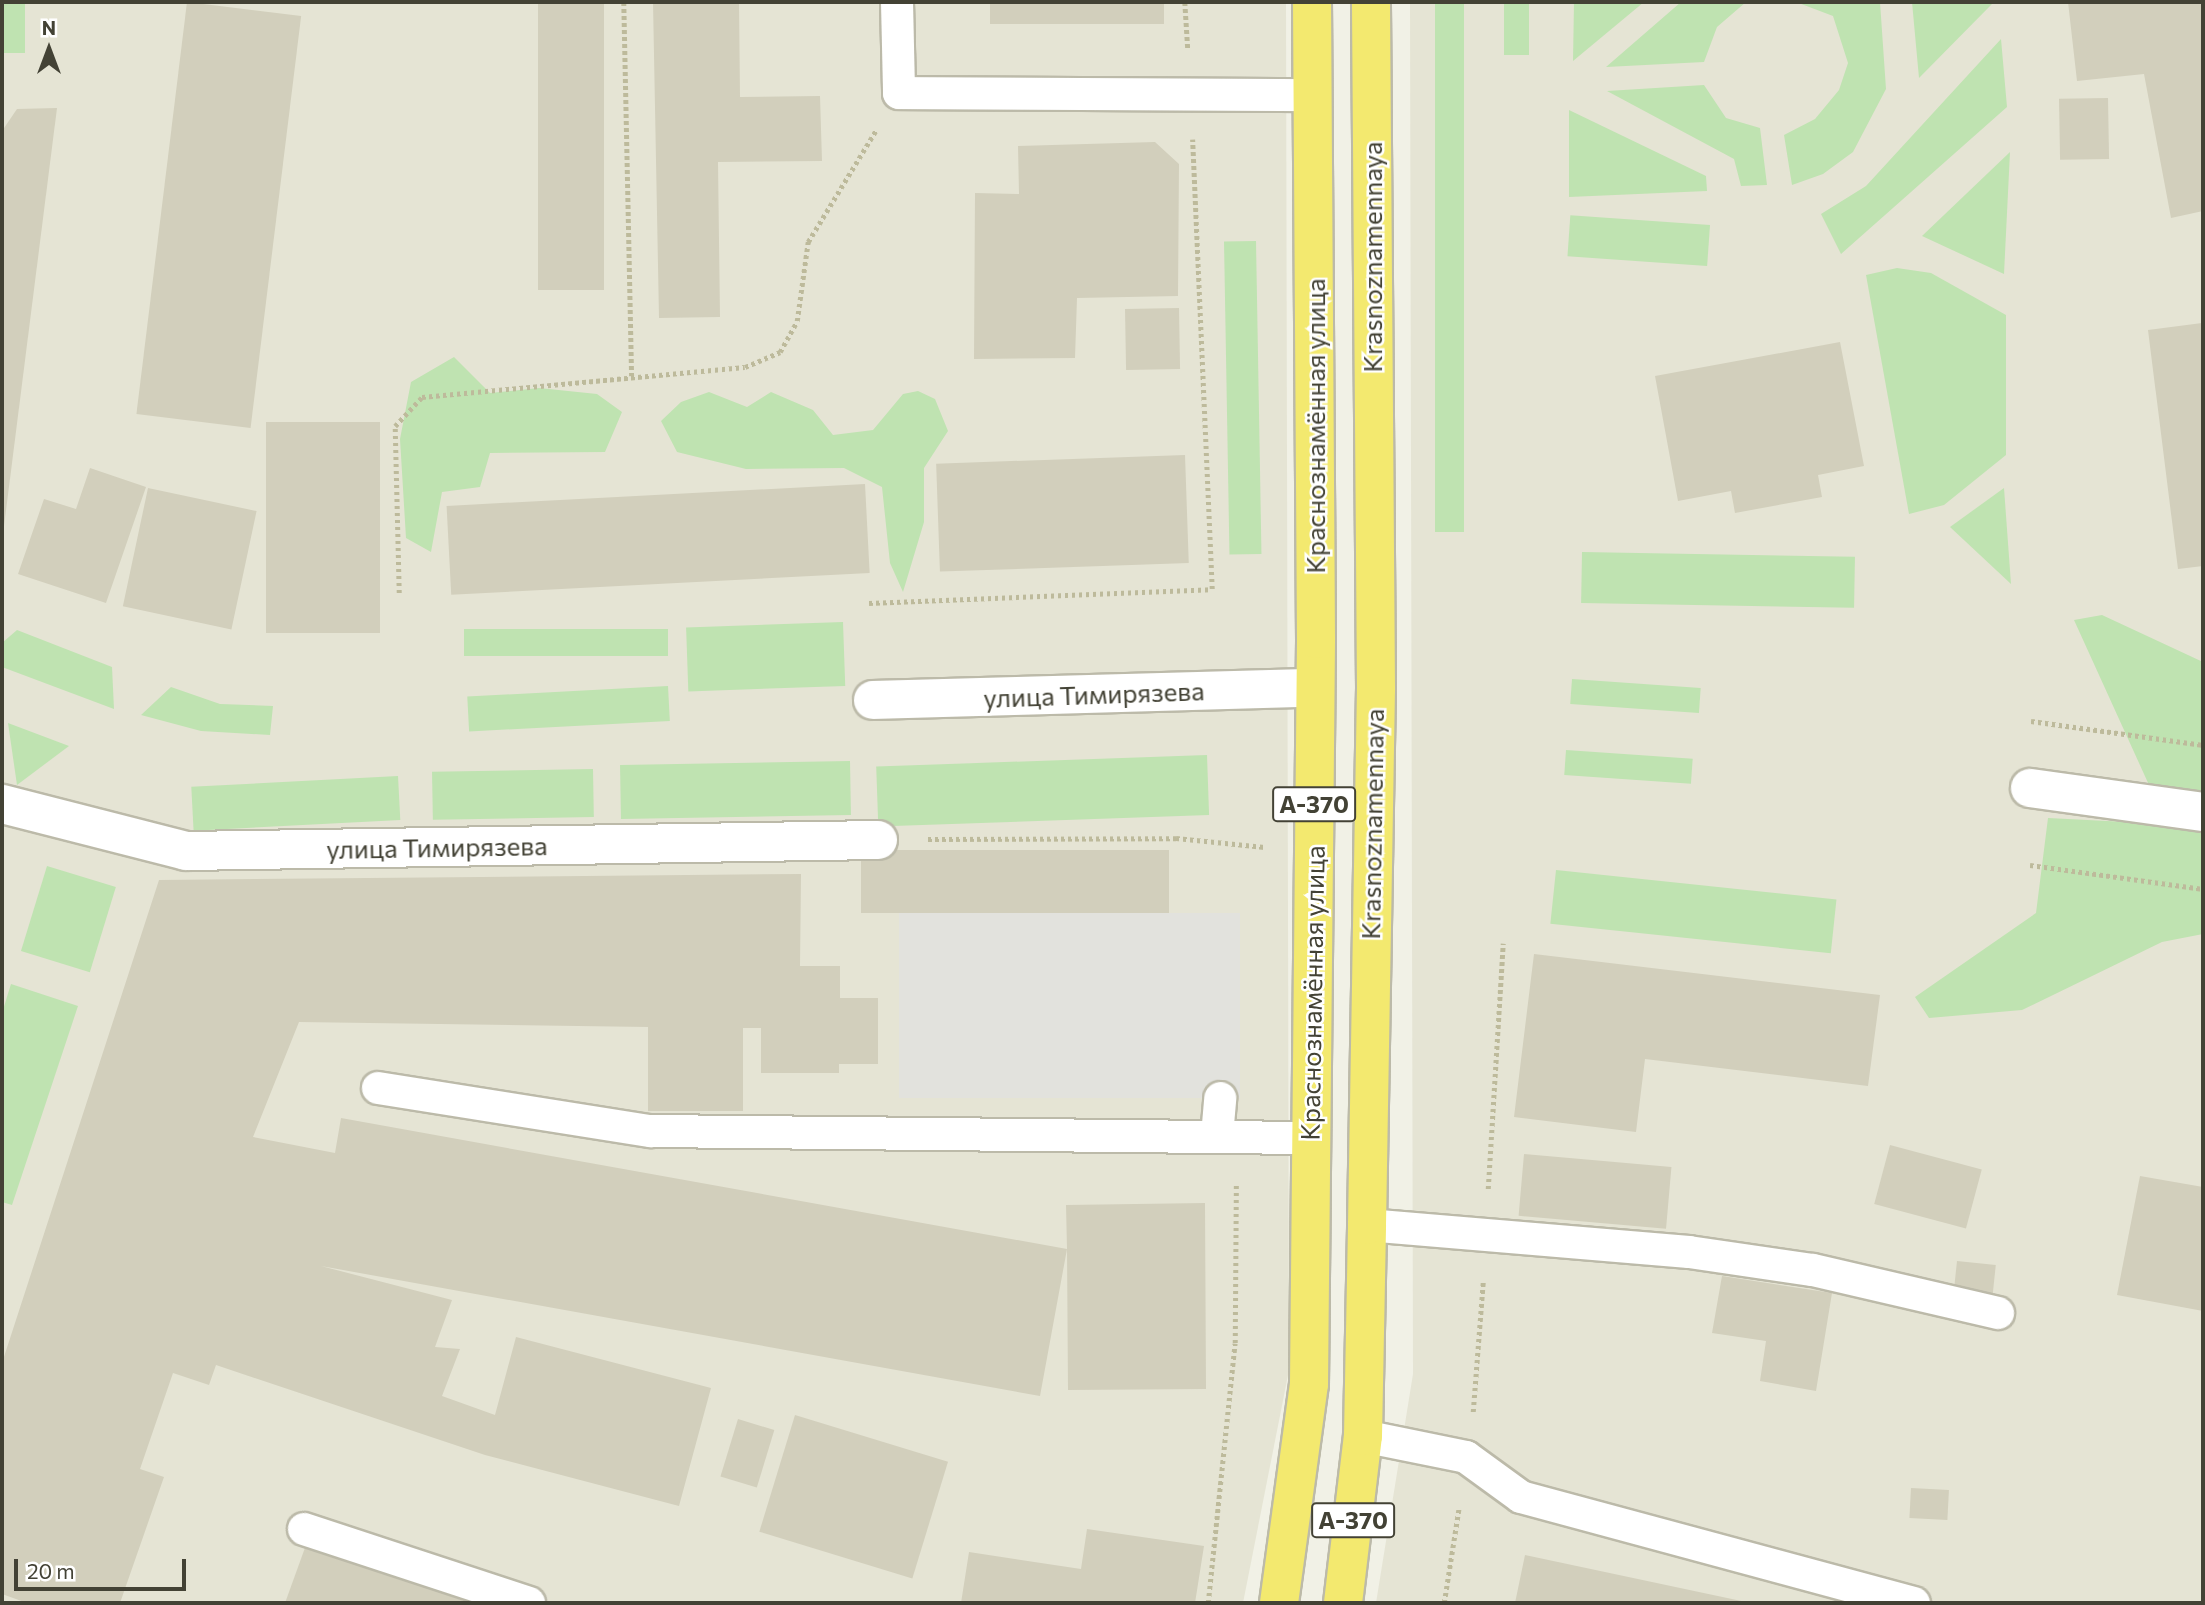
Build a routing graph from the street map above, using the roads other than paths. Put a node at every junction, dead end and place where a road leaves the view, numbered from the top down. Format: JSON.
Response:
{"nodes":[{"id":1,"x":897,"y":2,"type":"edge"},
{"id":2,"x":1312,"y":2,"type":"edge"},
{"id":3,"x":1371,"y":2,"type":"edge"},
{"id":4,"x":1312,"y":95,"type":"junction"},
{"id":5,"x":1315,"y":688,"type":"junction"},
{"id":6,"x":873,"y":700,"type":"dead end"},
{"id":7,"x":2030,"y":788,"type":"dead end"},
{"id":8,"x":2,"y":804,"type":"edge"},
{"id":9,"x":2203,"y":813,"type":"edge"},
{"id":10,"x":878,"y":840,"type":"road end"},
{"id":11,"x":378,"y":1087,"type":"dead end"},
{"id":12,"x":1220,"y":1098,"type":"dead end"},
{"id":13,"x":1227,"y":1136,"type":"junction"},
{"id":14,"x":1311,"y":1138,"type":"junction"},
{"id":15,"x":1367,"y":1225,"type":"junction"},
{"id":16,"x":1998,"y":1313,"type":"dead end"},
{"id":17,"x":1363,"y":1436,"type":"junction"},
{"id":18,"x":304,"y":1529,"type":"dead end"},
{"id":19,"x":529,"y":1603,"type":"edge"},
{"id":20,"x":1279,"y":1603,"type":"edge"},
{"id":21,"x":1342,"y":1603,"type":"edge"},
{"id":22,"x":1914,"y":1603,"type":"edge"}],
"edges":[{"from":1,"to":4,"type":"lane"},
{"from":2,"to":4,"type":"highway","name":"Краснознамённая улица","number":"А-370"},
{"from":3,"to":15,"type":"highway","name":"Krasnoznamennaya","number":"А-370"},
{"from":4,"to":5,"type":"highway","name":"Краснознамённая улица","number":"А-370"},
{"from":5,"to":6,"type":"street","name":"улица Тимирязева"},
{"from":5,"to":14,"type":"highway","name":"Краснознамённая улица","number":"А-370"},
{"from":7,"to":9,"type":"street"},
{"from":8,"to":10,"type":"street","name":"улица Тимирязева"},
{"from":11,"to":13,"type":"lane"},
{"from":12,"to":13,"type":"lane"},
{"from":13,"to":14,"type":"lane"},
{"from":14,"to":20,"type":"highway","name":"Краснознамённая улица","number":"А-370"},
{"from":15,"to":16,"type":"lane"},
{"from":15,"to":17,"type":"highway","name":"Krasnoznamennaya","number":"А-370"},
{"from":17,"to":21,"type":"highway","name":"Krasnoznamennaya","number":"А-370"},
{"from":17,"to":22,"type":"lane"},
{"from":18,"to":19,"type":"lane"}]}
